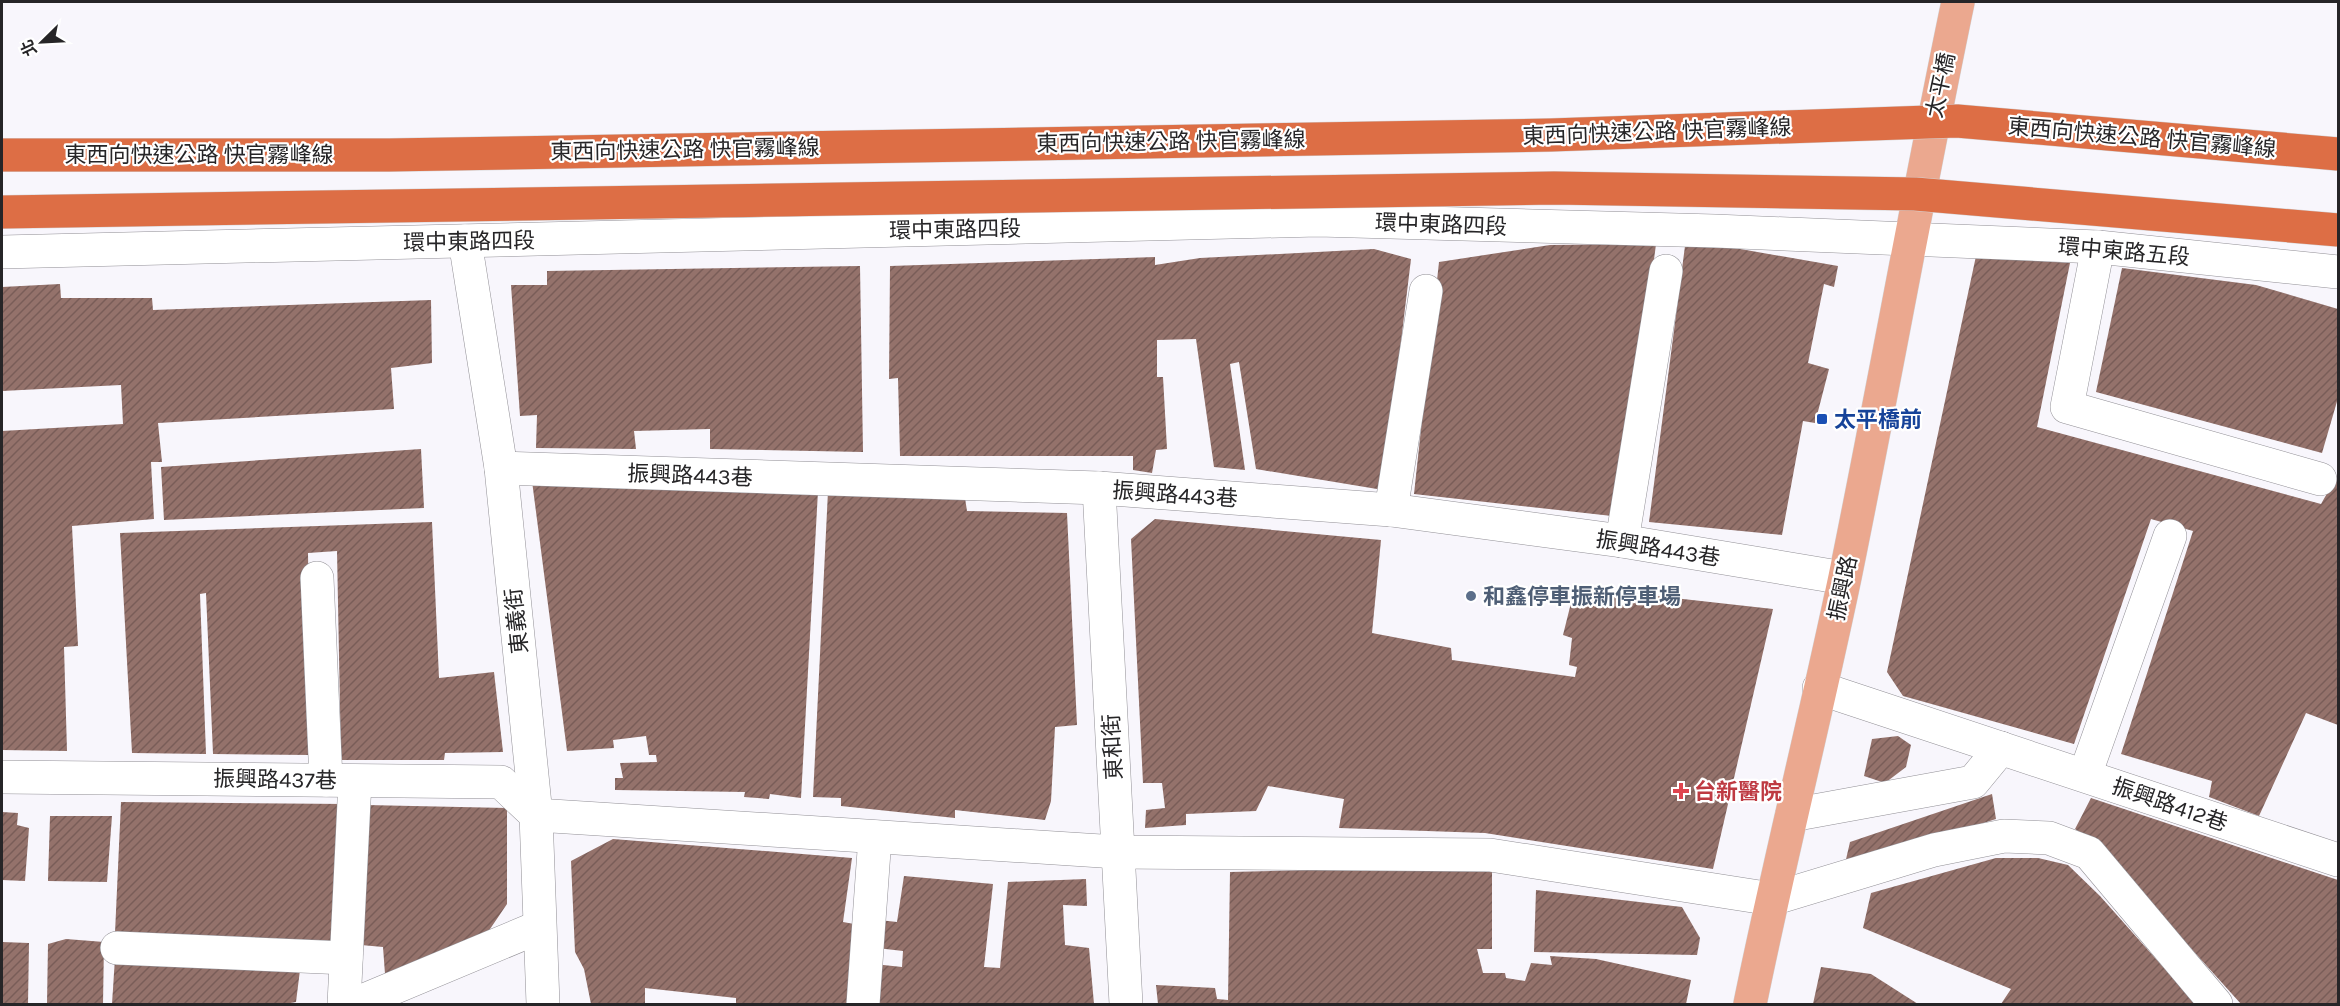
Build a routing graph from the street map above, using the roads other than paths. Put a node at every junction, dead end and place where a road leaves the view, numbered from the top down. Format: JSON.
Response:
{"nodes":[{"id":1,"x":1958,"y":2,"type":"edge"},
{"id":2,"x":2,"y":154,"type":"edge"},
{"id":3,"x":2338,"y":154,"type":"edge"},
{"id":4,"x":1923,"y":169,"type":"joint"},
{"id":5,"x":2,"y":212,"type":"edge"},
{"id":6,"x":2338,"y":230,"type":"edge"},
{"id":7,"x":465,"y":241,"type":"junction"},
{"id":8,"x":1909,"y":241,"type":"junction"},
{"id":9,"x":2098,"y":247,"type":"junction"},
{"id":10,"x":2,"y":252,"type":"edge"},
{"id":11,"x":1666,"y":271,"type":"dead end"},
{"id":12,"x":2338,"y":272,"type":"edge"},
{"id":13,"x":1426,"y":291,"type":"dead end"},
{"id":14,"x":501,"y":468,"type":"junction"},
{"id":15,"x":2320,"y":479,"type":"dead end"},
{"id":16,"x":1099,"y":488,"type":"junction"},
{"id":17,"x":1391,"y":510,"type":"junction"},
{"id":18,"x":2170,"y":536,"type":"dead end"},
{"id":19,"x":1622,"y":541,"type":"junction"},
{"id":20,"x":316,"y":578,"type":"dead end"},
{"id":21,"x":1844,"y":578,"type":"junction"},
{"id":22,"x":1819,"y":688,"type":"junction"},
{"id":23,"x":2001,"y":748,"type":"junction"},
{"id":24,"x":2085,"y":775,"type":"junction"},
{"id":25,"x":2,"y":777,"type":"edge"},
{"id":26,"x":340,"y":780,"type":"junction"},
{"id":27,"x":536,"y":815,"type":"junction"},
{"id":28,"x":1792,"y":815,"type":"junction"},
{"id":29,"x":875,"y":837,"type":"junction"},
{"id":30,"x":1117,"y":852,"type":"junction"},
{"id":31,"x":2338,"y":860,"type":"edge"},
{"id":32,"x":1772,"y":899,"type":"junction"},
{"id":33,"x":538,"y":927,"type":"junction"},
{"id":34,"x":117,"y":948,"type":"dead end"},
{"id":35,"x":346,"y":958,"type":"junction"},
{"id":36,"x":344,"y":1005,"type":"edge"},
{"id":37,"x":355,"y":1005,"type":"edge"},
{"id":38,"x":543,"y":1005,"type":"edge"},
{"id":39,"x":862,"y":1005,"type":"edge"},
{"id":40,"x":1126,"y":1005,"type":"edge"},
{"id":41,"x":1750,"y":1005,"type":"edge"},
{"id":42,"x":2216,"y":1005,"type":"edge"}],
"edges":[{"from":1,"to":4,"type":"main road","name":"太平橋"},
{"from":2,"to":3,"type":"highway","name":"東西向快速公路 快官霧峰線","bridge":true},
{"from":4,"to":8,"type":"main road","name":"振興路"},
{"from":5,"to":6,"type":"highway","bridge":true},
{"from":7,"to":8,"type":"street","name":"環中東路四段"},
{"from":7,"to":10,"type":"street","name":"環中東路四段"},
{"from":7,"to":14,"type":"street","name":"東義街"},
{"from":8,"to":9,"type":"street","name":"環中東路五段"},
{"from":8,"to":21,"type":"main road","name":"振興路"},
{"from":9,"to":12,"type":"street","name":"環中東路五段"},
{"from":9,"to":15,"type":"street"},
{"from":11,"to":19,"type":"street"},
{"from":13,"to":17,"type":"street"},
{"from":14,"to":16,"type":"street","name":"振興路443巷"},
{"from":14,"to":27,"type":"street","name":"東義街"},
{"from":16,"to":17,"type":"street","name":"振興路443巷"},
{"from":16,"to":30,"type":"street","name":"東和街"},
{"from":17,"to":19,"type":"street","name":"振興路443巷"},
{"from":18,"to":24,"type":"street"},
{"from":19,"to":21,"type":"street","name":"振興路443巷"},
{"from":20,"to":26,"type":"street"},
{"from":21,"to":22,"type":"main road","name":"振興路"},
{"from":22,"to":23,"type":"street","name":"振興路412巷"},
{"from":22,"to":28,"type":"main road","name":"振興路"},
{"from":23,"to":24,"type":"street","name":"振興路412巷"},
{"from":23,"to":28,"type":"street"},
{"from":24,"to":31,"type":"street","name":"振興路412巷"},
{"from":25,"to":26,"type":"street","name":"振興路437巷"},
{"from":26,"to":27,"type":"street","name":"振興路437巷"},
{"from":26,"to":35,"type":"street"},
{"from":27,"to":29,"type":"street"},
{"from":27,"to":33,"type":"street","name":"東義街"},
{"from":28,"to":32,"type":"main road","name":"振興路"},
{"from":29,"to":30,"type":"street"},
{"from":29,"to":39,"type":"street"},
{"from":30,"to":32,"type":"street"},
{"from":30,"to":40,"type":"street","name":"東和街"},
{"from":32,"to":41,"type":"main road","name":"振興路"},
{"from":32,"to":42,"type":"street"},
{"from":33,"to":37,"type":"street"},
{"from":33,"to":38,"type":"street","name":"東義街"},
{"from":34,"to":35,"type":"street"},
{"from":35,"to":36,"type":"street"}]}
